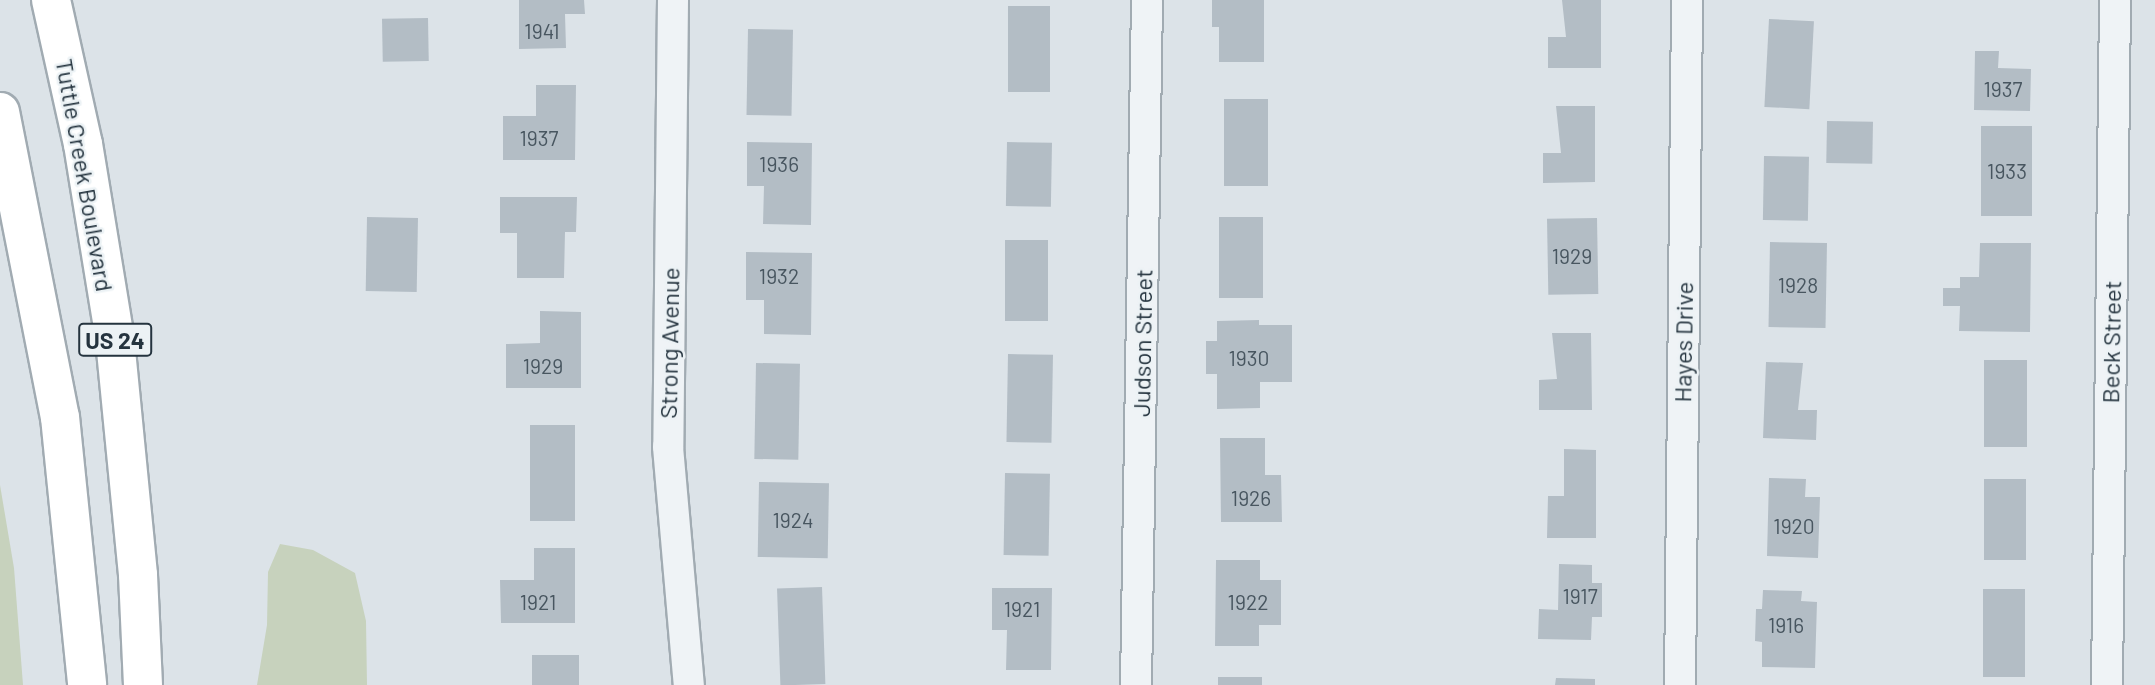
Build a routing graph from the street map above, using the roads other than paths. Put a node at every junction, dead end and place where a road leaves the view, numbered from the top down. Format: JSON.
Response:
{"nodes":[{"id":1,"x":51,"y":0,"type":"edge"},
{"id":2,"x":673,"y":0,"type":"edge"},
{"id":3,"x":1147,"y":0,"type":"edge"},
{"id":4,"x":1687,"y":0,"type":"edge"},
{"id":5,"x":2115,"y":0,"type":"edge"},
{"id":6,"x":0,"y":112,"type":"edge"},
{"id":7,"x":87,"y":685,"type":"edge"},
{"id":8,"x":143,"y":685,"type":"edge"},
{"id":9,"x":689,"y":685,"type":"edge"},
{"id":10,"x":1136,"y":685,"type":"edge"},
{"id":11,"x":1680,"y":685,"type":"edge"},
{"id":12,"x":2107,"y":685,"type":"edge"}],
"edges":[{"from":1,"to":8,"type":"highway","name":"Tuttle Creek Boulevard","number":"US 24"},
{"from":2,"to":9,"type":"street","name":"Strong Avenue"},
{"from":3,"to":10,"type":"street","name":"Judson Street"},
{"from":4,"to":11,"type":"street","name":"Hayes Drive"},
{"from":5,"to":12,"type":"street","name":"Beck Street"},
{"from":6,"to":7,"type":"highway","number":"US 24"}]}
